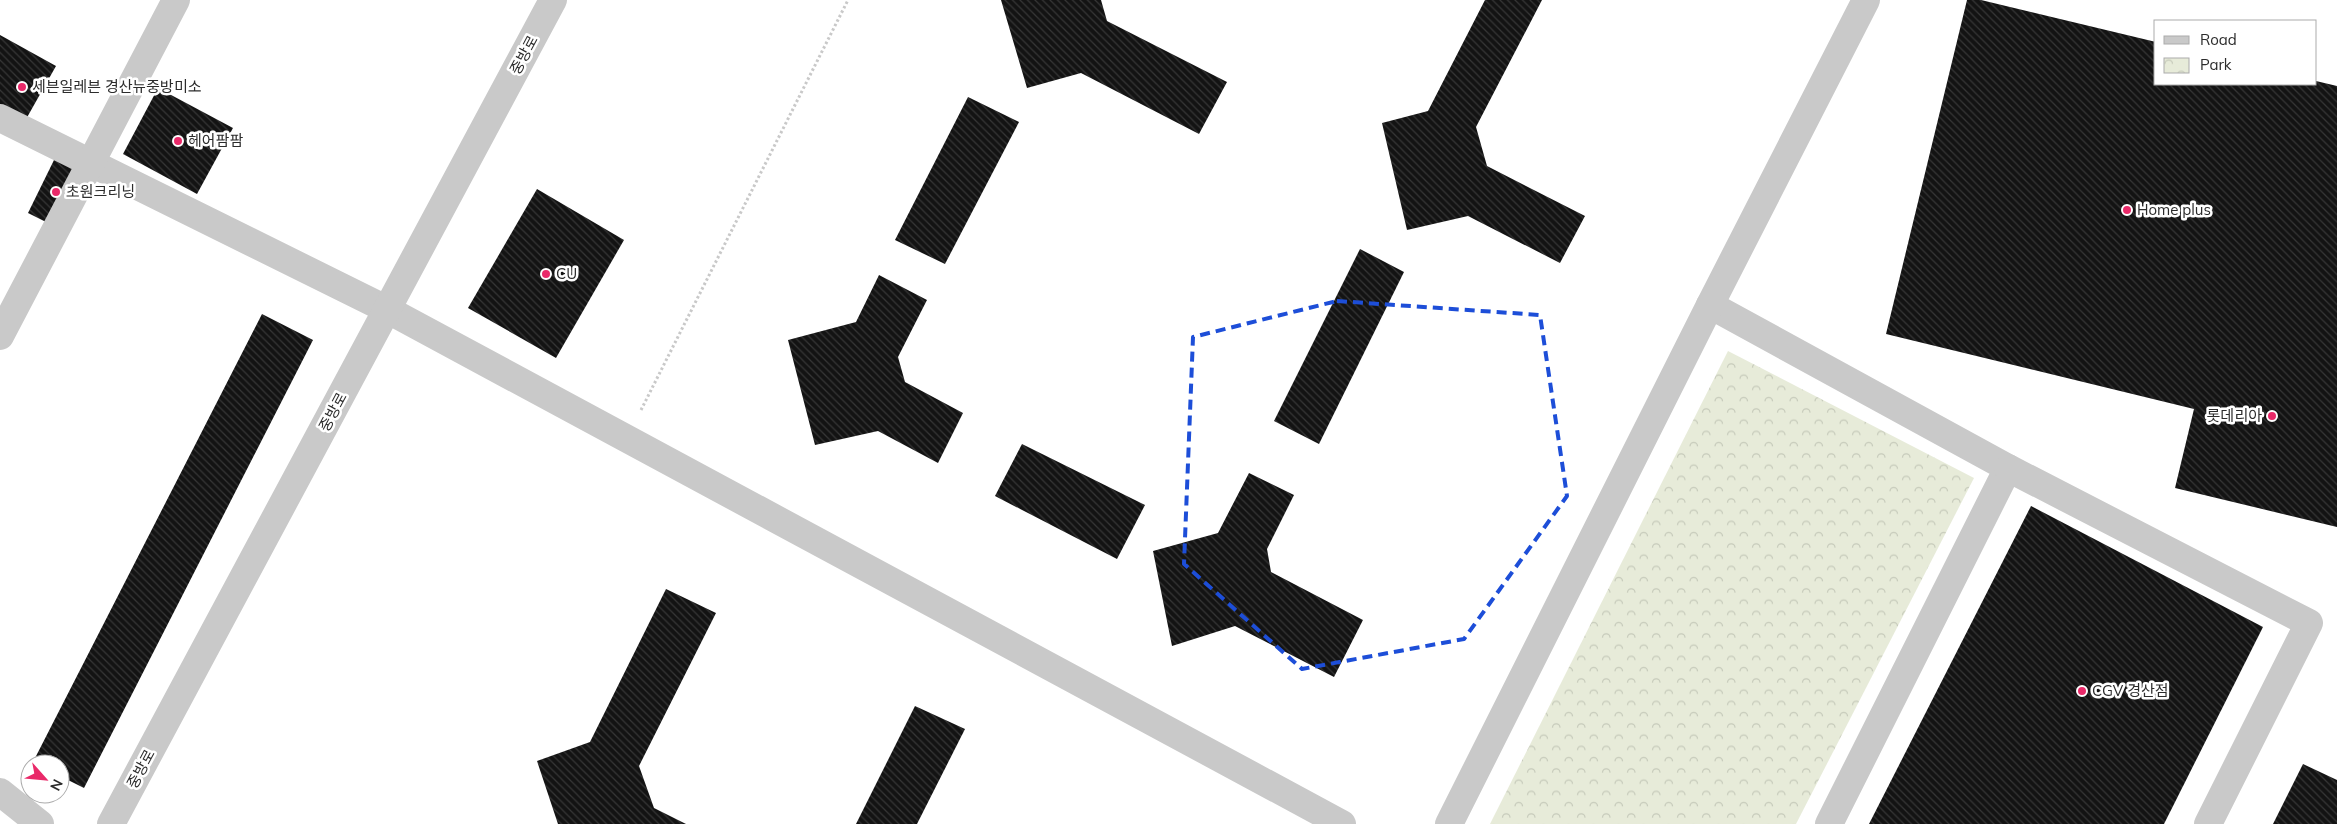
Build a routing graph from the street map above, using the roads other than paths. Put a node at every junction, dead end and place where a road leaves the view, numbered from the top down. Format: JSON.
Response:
{"nodes":[{"id":1,"x":176,"y":0,"type":"edge"},
{"id":2,"x":553,"y":0,"type":"edge"},
{"id":3,"x":1866,"y":0,"type":"edge"},
{"id":4,"x":0,"y":118,"type":"edge"},
{"id":5,"x":92,"y":164,"type":"junction"},
{"id":6,"x":1710,"y":305,"type":"junction"},
{"id":7,"x":388,"y":310,"type":"junction"},
{"id":8,"x":0,"y":336,"type":"edge"},
{"id":9,"x":2008,"y":468,"type":"junction"},
{"id":10,"x":0,"y":792,"type":"edge"},
{"id":11,"x":40,"y":824,"type":"edge"},
{"id":12,"x":112,"y":824,"type":"edge"},
{"id":13,"x":1342,"y":824,"type":"edge"},
{"id":14,"x":1449,"y":824,"type":"edge"},
{"id":15,"x":1829,"y":824,"type":"edge"},
{"id":16,"x":2208,"y":824,"type":"edge"}],
"edges":[{"from":1,"to":5,"type":"street"},
{"from":2,"to":7,"type":"street","name":"중방로"},
{"from":3,"to":6,"type":"street"},
{"from":4,"to":5,"type":"street"},
{"from":5,"to":7,"type":"street"},
{"from":5,"to":8,"type":"street"},
{"from":6,"to":9,"type":"street"},
{"from":6,"to":14,"type":"street"},
{"from":7,"to":12,"type":"street","name":"중방로"},
{"from":7,"to":13,"type":"street"},
{"from":9,"to":15,"type":"street"},
{"from":9,"to":16,"type":"street"},
{"from":10,"to":11,"type":"street"}]}
